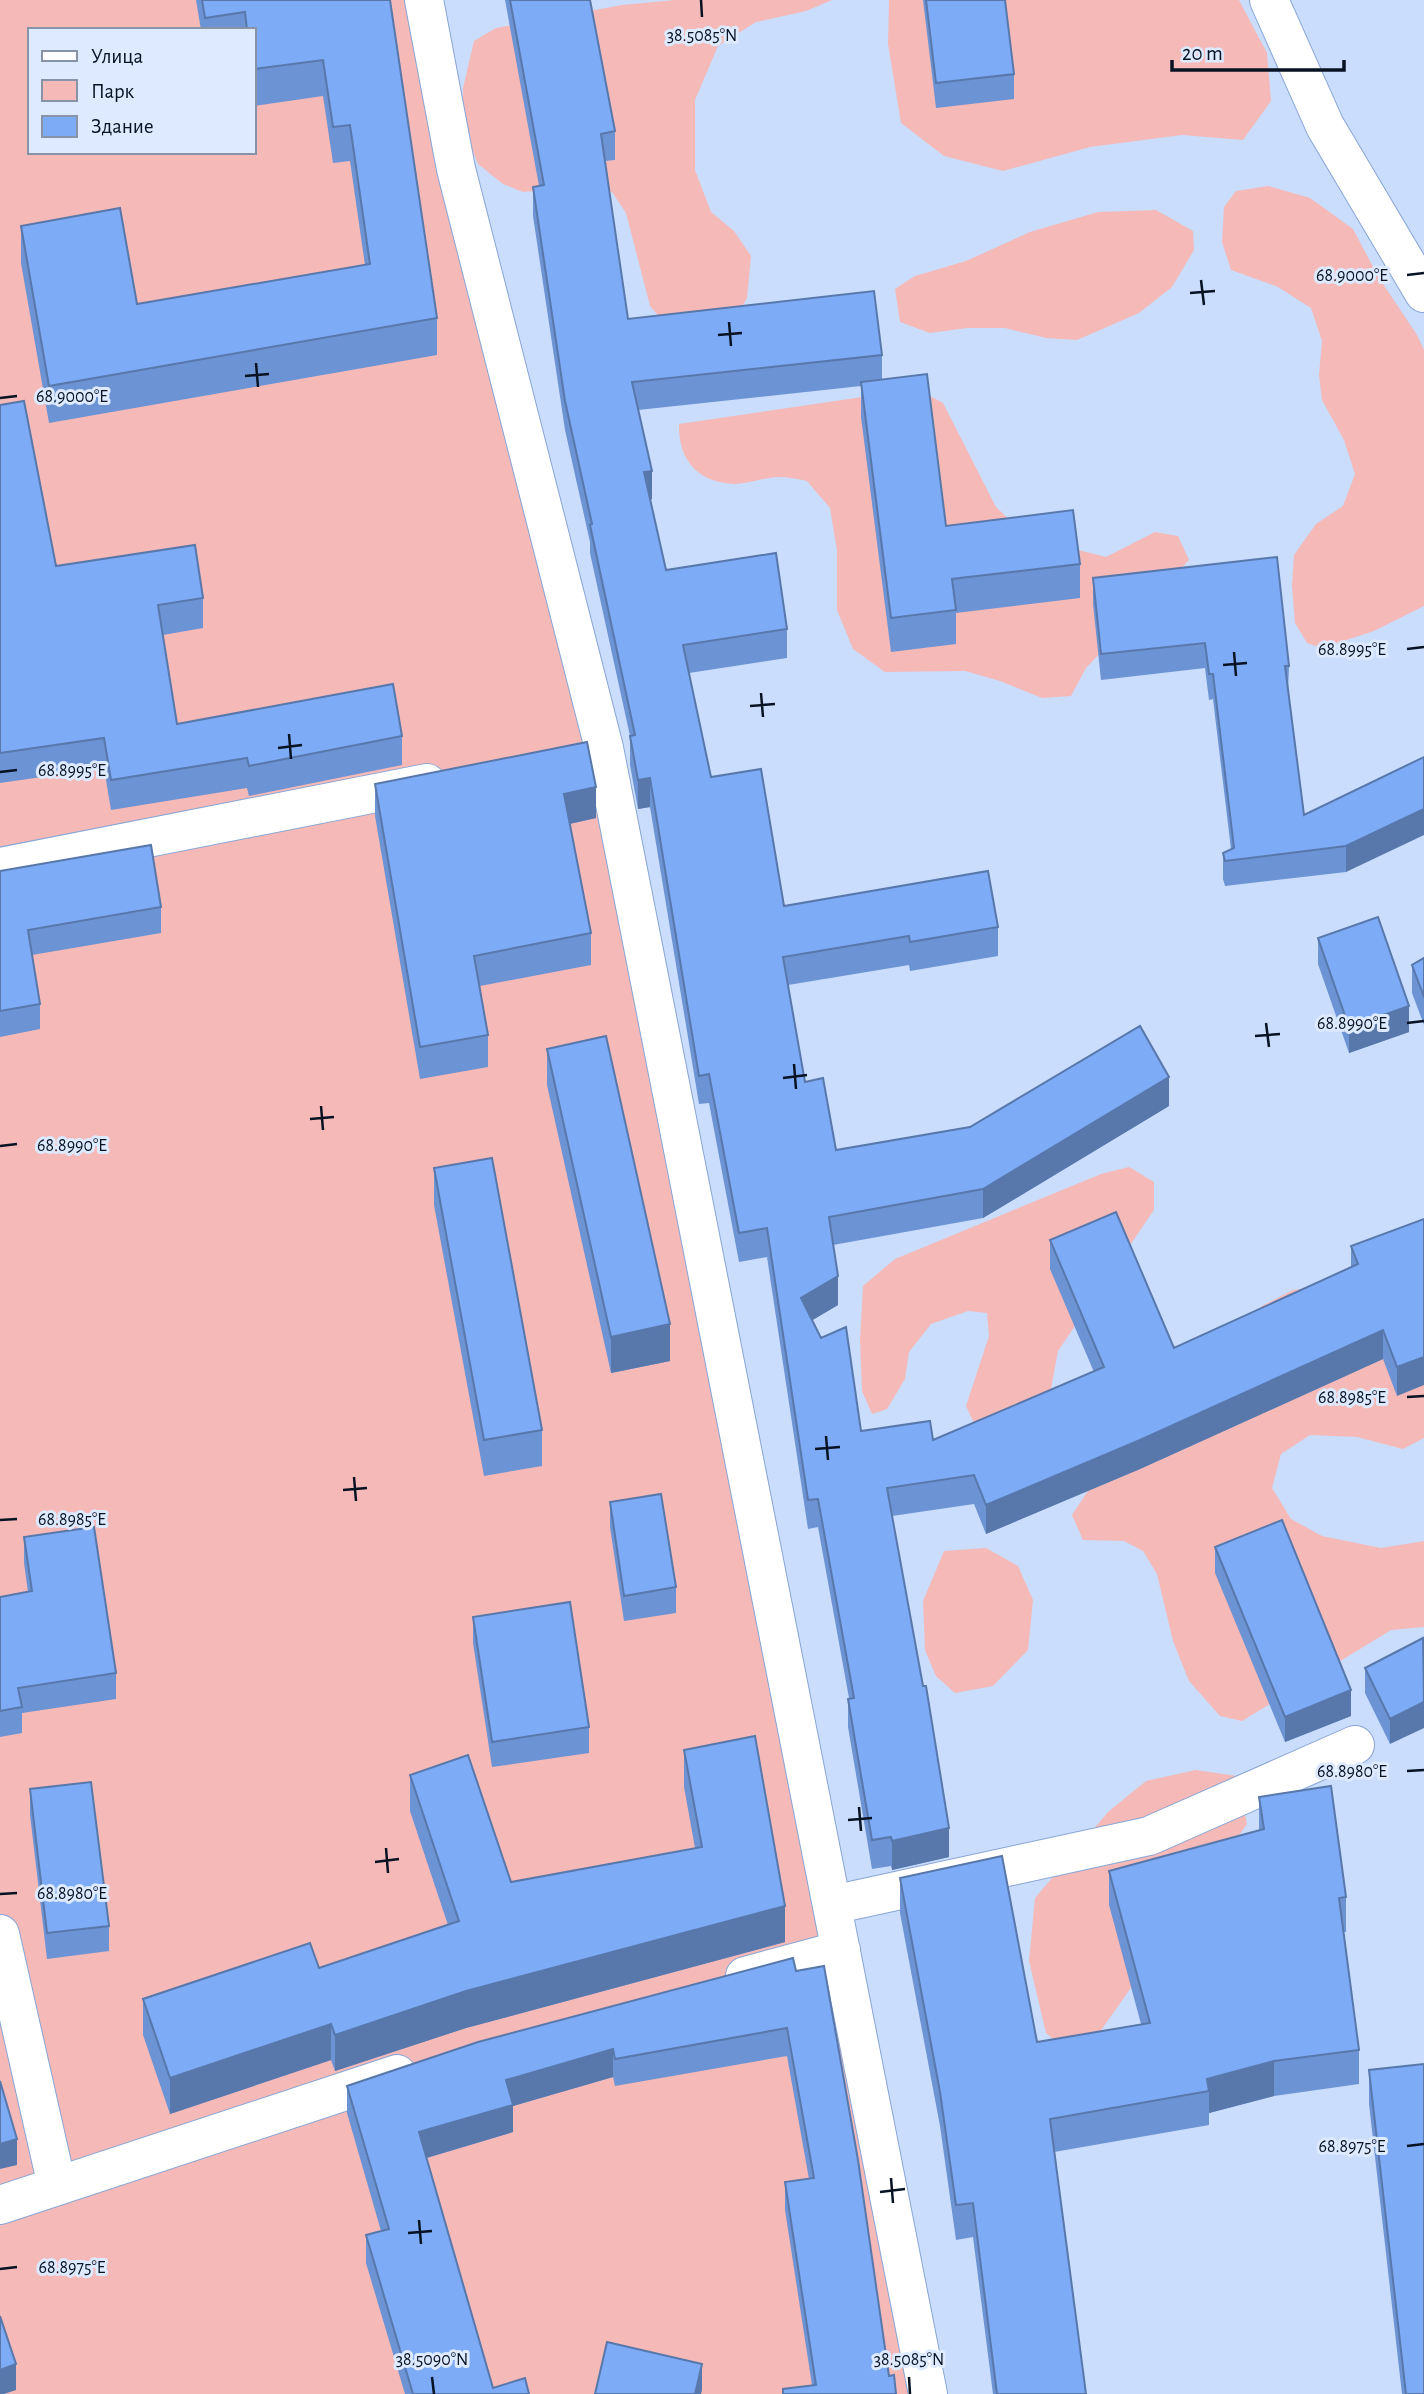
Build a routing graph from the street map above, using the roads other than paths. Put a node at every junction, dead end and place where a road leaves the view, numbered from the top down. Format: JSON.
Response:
{"nodes":[{"id":1,"x":424,"y":0,"type":"edge"},
{"id":2,"x":1269,"y":0,"type":"edge"},
{"id":3,"x":1424,"y":293,"type":"edge"},
{"id":4,"x":467,"y":775,"type":"edge"},
{"id":5,"x":0,"y":867,"type":"edge"},
{"id":6,"x":1355,"y":1745,"type":"dead end"},
{"id":7,"x":832,"y":1905,"type":"junction"},
{"id":8,"x":0,"y":1934,"type":"edge"},
{"id":9,"x":841,"y":1950,"type":"junction"},
{"id":10,"x":709,"y":1986,"type":"edge"},
{"id":11,"x":433,"y":2062,"type":"edge"},
{"id":12,"x":57,"y":2186,"type":"junction"},
{"id":13,"x":0,"y":2205,"type":"edge"},
{"id":14,"x":928,"y":2394,"type":"edge"}],
"edges":[{"from":1,"to":7,"type":"street"},
{"from":2,"to":3,"type":"street"},
{"from":4,"to":5,"type":"street"},
{"from":6,"to":7,"type":"street"},
{"from":7,"to":9,"type":"street"},
{"from":8,"to":12,"type":"street"},
{"from":9,"to":10,"type":"street"},
{"from":9,"to":14,"type":"street"},
{"from":11,"to":12,"type":"street"},
{"from":12,"to":13,"type":"street"}]}
